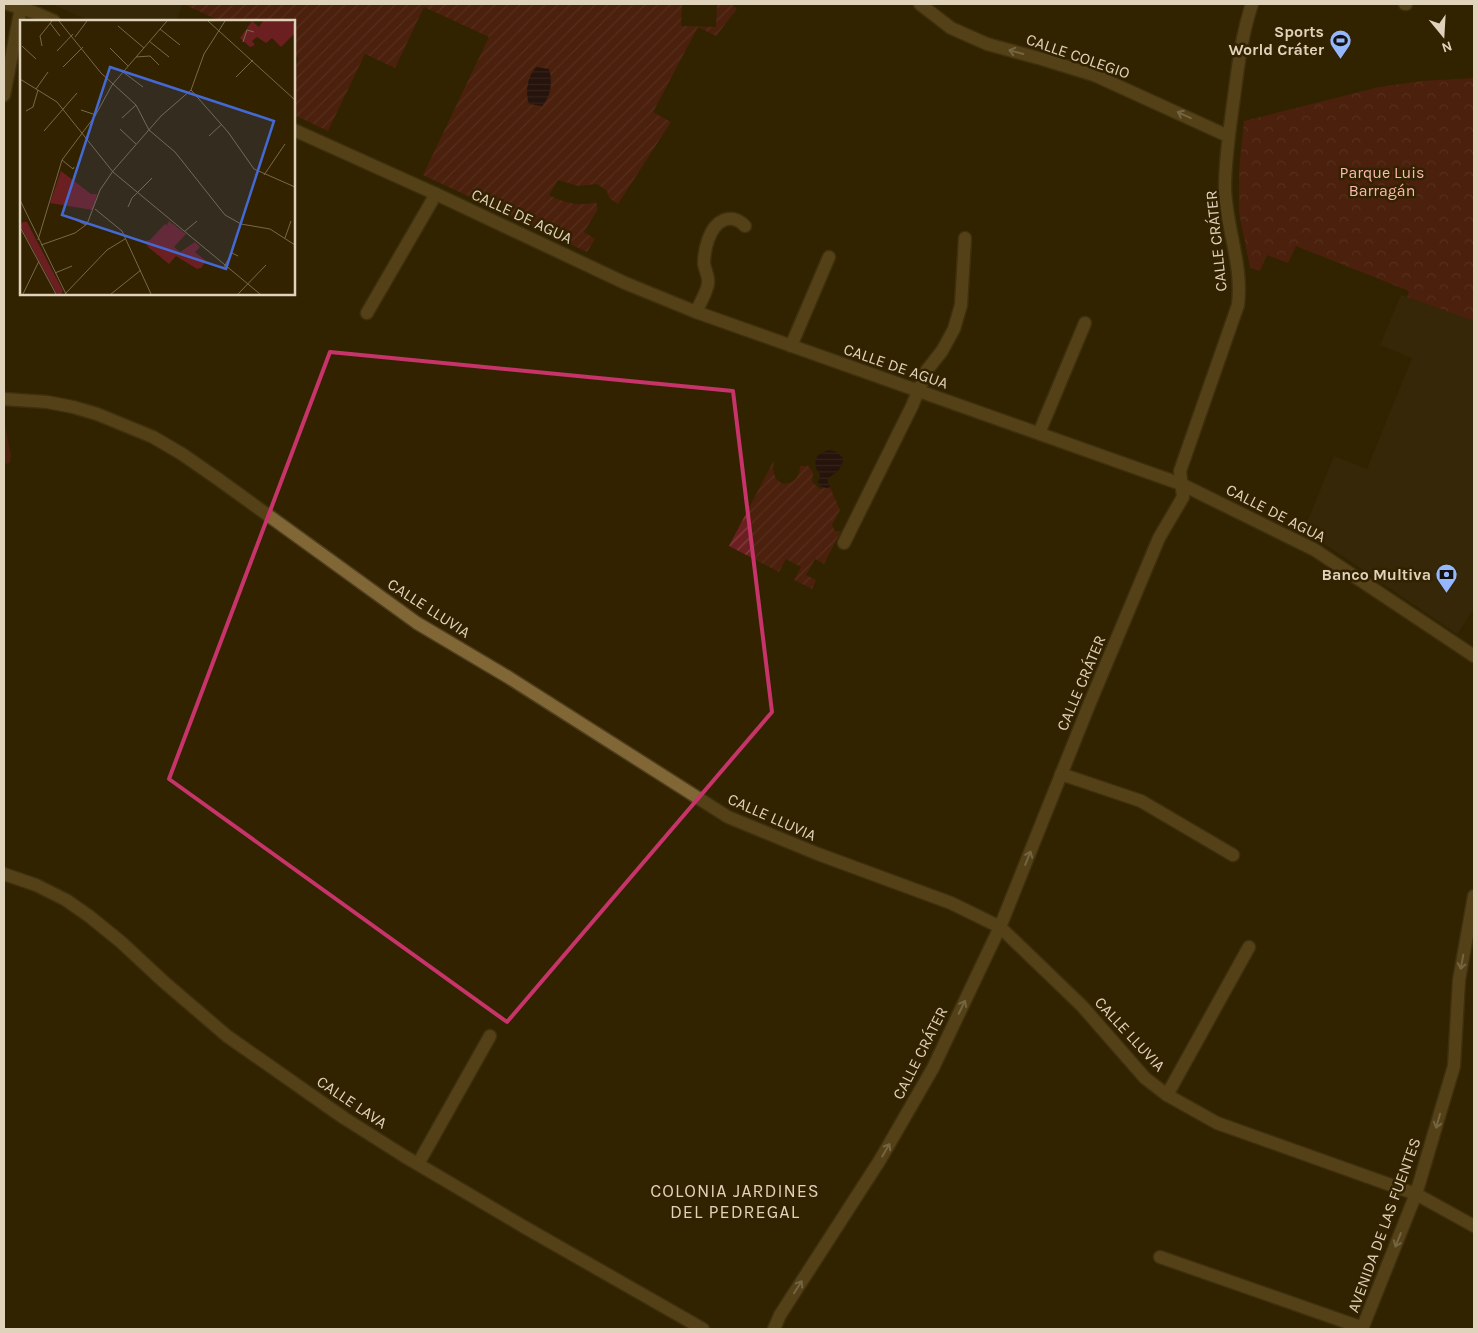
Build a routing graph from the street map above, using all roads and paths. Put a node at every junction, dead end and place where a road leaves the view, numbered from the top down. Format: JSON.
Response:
{"nodes":[{"id":1,"x":8,"y":4,"type":"edge"},
{"id":2,"x":920,"y":4,"type":"edge"},
{"id":3,"x":1252,"y":4,"type":"edge"},
{"id":4,"x":21,"y":8,"type":"junction"},
{"id":5,"x":51,"y":20,"type":"edge"},
{"id":6,"x":4,"y":95,"type":"edge"},
{"id":7,"x":295,"y":130,"type":"edge"},
{"id":8,"x":1228,"y":136,"type":"junction"},
{"id":9,"x":436,"y":194,"type":"junction"},
{"id":10,"x":745,"y":226,"type":"dead end"},
{"id":11,"x":966,"y":238,"type":"dead end"},
{"id":12,"x":829,"y":257,"type":"dead end"},
{"id":13,"x":696,"y":312,"type":"junction"},
{"id":14,"x":366,"y":313,"type":"dead end"},
{"id":15,"x":1085,"y":323,"type":"dead end"},
{"id":16,"x":791,"y":346,"type":"junction"},
{"id":17,"x":918,"y":391,"type":"junction"},
{"id":18,"x":4,"y":399,"type":"edge"},
{"id":19,"x":1039,"y":434,"type":"junction"},
{"id":20,"x":1181,"y":484,"type":"junction"},
{"id":21,"x":844,"y":543,"type":"dead end"},
{"id":22,"x":1474,"y":656,"type":"edge"},
{"id":23,"x":1061,"y":774,"type":"junction"},
{"id":24,"x":1233,"y":855,"type":"dead end"},
{"id":25,"x":4,"y":874,"type":"edge"},
{"id":26,"x":1474,"y":904,"type":"edge"},
{"id":27,"x":1000,"y":927,"type":"junction"},
{"id":28,"x":1249,"y":947,"type":"dead end"},
{"id":29,"x":490,"y":1036,"type":"dead end"},
{"id":30,"x":1167,"y":1095,"type":"junction"},
{"id":31,"x":418,"y":1164,"type":"junction"},
{"id":32,"x":1416,"y":1194,"type":"junction"},
{"id":33,"x":1474,"y":1226,"type":"edge"},
{"id":34,"x":1160,"y":1257,"type":"dead end"},
{"id":35,"x":703,"y":1329,"type":"edge"},
{"id":36,"x":774,"y":1329,"type":"edge"},
{"id":37,"x":1363,"y":1329,"type":"edge"}],
"edges":[{"from":1,"to":4,"type":"street"},
{"from":8,"to":2,"type":"street","name":"CALLE COLEGIO","one_way":true},
{"from":3,"to":8,"type":"street","name":"CALLE CRÁTER"},
{"from":4,"to":5,"type":"street"},
{"from":4,"to":6,"type":"street"},
{"from":7,"to":9,"type":"street","name":"CALLE DE AGUA"},
{"from":8,"to":20,"type":"street","name":"CALLE CRÁTER"},
{"from":9,"to":13,"type":"street","name":"CALLE DE AGUA"},
{"from":9,"to":14,"type":"street"},
{"from":10,"to":13,"type":"street"},
{"from":11,"to":17,"type":"street"},
{"from":12,"to":16,"type":"street"},
{"from":13,"to":16,"type":"street","name":"CALLE DE AGUA"},
{"from":15,"to":19,"type":"street"},
{"from":16,"to":17,"type":"street","name":"CALLE DE AGUA"},
{"from":17,"to":19,"type":"street","name":"CALLE DE AGUA"},
{"from":17,"to":21,"type":"street"},
{"from":18,"to":27,"type":"street","name":"CALLE LLUVIA"},
{"from":19,"to":20,"type":"street","name":"CALLE DE AGUA"},
{"from":20,"to":22,"type":"street","name":"CALLE DE AGUA"},
{"from":20,"to":23,"type":"street","name":"CALLE CRÁTER"},
{"from":23,"to":24,"type":"street"},
{"from":27,"to":23,"type":"street","name":"CALLE CRÁTER","one_way":true},
{"from":25,"to":31,"type":"street","name":"CALLE LAVA"},
{"from":26,"to":32,"type":"street","name":"AVENIDA DE LAS FUENTES","one_way":true},
{"from":27,"to":30,"type":"street","name":"CALLE LLUVIA"},
{"from":36,"to":27,"type":"street","name":"CALLE CRÁTER","one_way":true},
{"from":28,"to":30,"type":"street"},
{"from":29,"to":31,"type":"street"},
{"from":30,"to":32,"type":"street","name":"CALLE LLUVIA"},
{"from":31,"to":35,"type":"street","name":"CALLE LAVA"},
{"from":32,"to":33,"type":"street","name":"CALLE LLUVIA"},
{"from":32,"to":37,"type":"street","name":"AVENIDA DE LAS FUENTES","one_way":true},
{"from":34,"to":37,"type":"street"}]}
